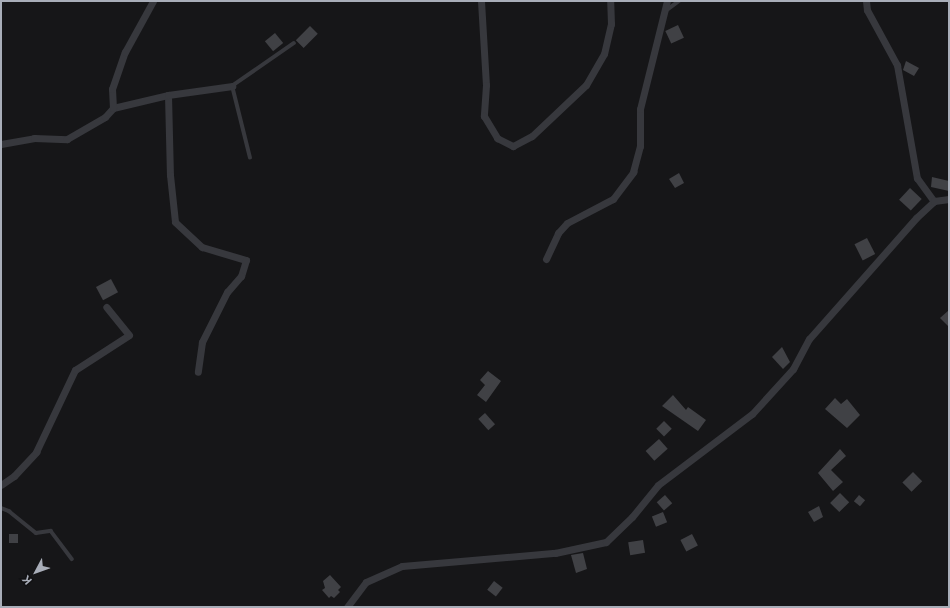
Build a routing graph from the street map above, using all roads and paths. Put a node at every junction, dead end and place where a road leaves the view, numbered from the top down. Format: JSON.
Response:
{"nodes":[{"id":1,"x":153,"y":1,"type":"edge"},
{"id":2,"x":481,"y":1,"type":"edge"},
{"id":3,"x":610,"y":1,"type":"edge"},
{"id":4,"x":667,"y":1,"type":"edge"},
{"id":5,"x":679,"y":1,"type":"edge"},
{"id":6,"x":866,"y":1,"type":"edge"},
{"id":7,"x":667,"y":10,"type":"junction"},
{"id":8,"x":294,"y":43,"type":"dead end"},
{"id":9,"x":232,"y":86,"type":"junction"},
{"id":10,"x":168,"y":95,"type":"junction"},
{"id":11,"x":113,"y":108,"type":"junction"},
{"id":12,"x":1,"y":144,"type":"edge"},
{"id":13,"x":250,"y":158,"type":"dead end"},
{"id":14,"x":949,"y":199,"type":"edge"},
{"id":15,"x":934,"y":201,"type":"junction"},
{"id":16,"x":546,"y":259,"type":"dead end"},
{"id":17,"x":106,"y":307,"type":"dead end"},
{"id":18,"x":198,"y":372,"type":"dead end"},
{"id":19,"x":1,"y":485,"type":"edge"},
{"id":20,"x":1,"y":508,"type":"edge"},
{"id":21,"x":72,"y":559,"type":"dead end"},
{"id":22,"x":347,"y":607,"type":"edge"}],
"edges":[{"from":1,"to":11,"type":"street"},
{"from":2,"to":3,"type":"street"},
{"from":4,"to":7,"type":"street"},
{"from":5,"to":7,"type":"lane"},
{"from":6,"to":15,"type":"street"},
{"from":7,"to":16,"type":"street"},
{"from":8,"to":9,"type":"lane"},
{"from":9,"to":10,"type":"street"},
{"from":9,"to":13,"type":"lane"},
{"from":10,"to":11,"type":"street"},
{"from":10,"to":18,"type":"street"},
{"from":11,"to":12,"type":"street"},
{"from":14,"to":15,"type":"street"},
{"from":15,"to":22,"type":"street"},
{"from":17,"to":19,"type":"street"},
{"from":20,"to":21,"type":"lane"}]}
